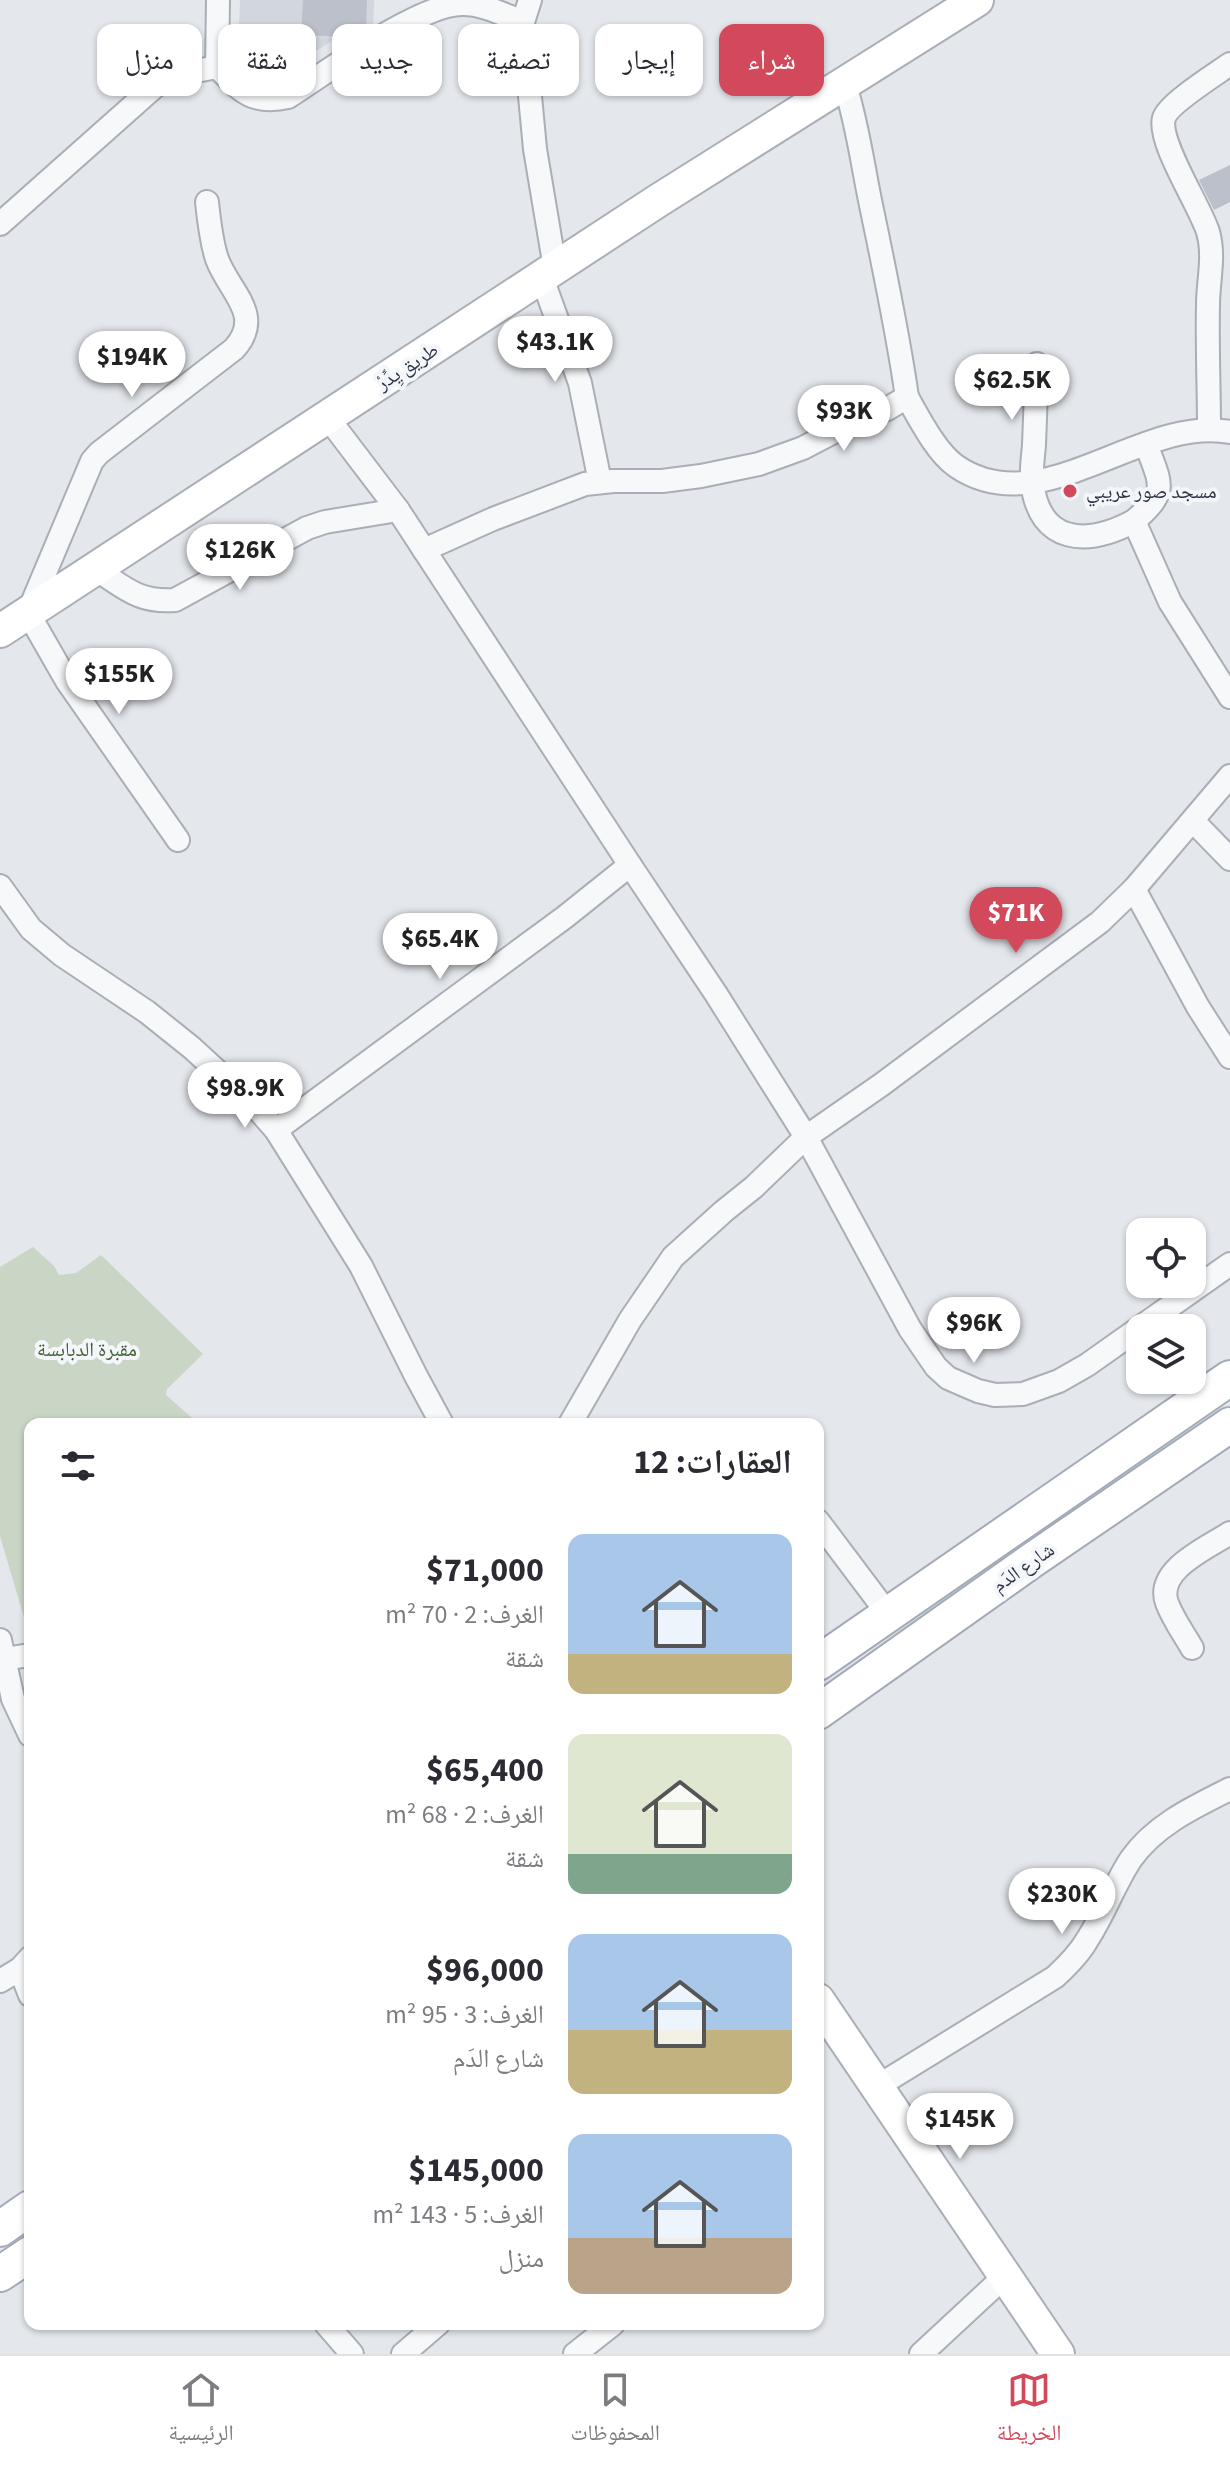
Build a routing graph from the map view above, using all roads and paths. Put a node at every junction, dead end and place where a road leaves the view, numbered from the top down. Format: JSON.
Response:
{"nodes":[{"id":1,"x":218,"y":0,"type":"edge"},
{"id":2,"x":530,"y":0,"type":"edge"},
{"id":3,"x":977,"y":0,"type":"edge"},
{"id":4,"x":523,"y":22,"type":"junction"},
{"id":5,"x":1230,"y":64,"type":"edge"},
{"id":6,"x":217,"y":67,"type":"junction"},
{"id":7,"x":845,"y":85,"type":"junction"},
{"id":8,"x":207,"y":202,"type":"dead end"},
{"id":9,"x":0,"y":224,"type":"edge"},
{"id":10,"x":549,"y":273,"type":"junction"},
{"id":11,"x":1220,"y":278,"type":"edge"},
{"id":12,"x":1037,"y":364,"type":"dead end"},
{"id":13,"x":907,"y":397,"type":"junction"},
{"id":14,"x":328,"y":418,"type":"junction"},
{"id":15,"x":1220,"y":430,"type":"edge"},
{"id":16,"x":1146,"y":444,"type":"junction"},
{"id":17,"x":600,"y":482,"type":"junction"},
{"id":18,"x":1032,"y":482,"type":"junction"},
{"id":19,"x":398,"y":510,"type":"junction"},
{"id":20,"x":1134,"y":521,"type":"junction"},
{"id":21,"x":424,"y":550,"type":"junction"},
{"id":22,"x":94,"y":568,"type":"junction"},
{"id":23,"x":28,"y":613,"type":"junction"},
{"id":24,"x":0,"y":631,"type":"edge"},
{"id":25,"x":1230,"y":697,"type":"edge"},
{"id":26,"x":1230,"y":776,"type":"edge"},
{"id":27,"x":1193,"y":821,"type":"junction"},
{"id":28,"x":178,"y":840,"type":"dead end"},
{"id":29,"x":1230,"y":859,"type":"edge"},
{"id":30,"x":630,"y":865,"type":"junction"},
{"id":31,"x":0,"y":886,"type":"edge"},
{"id":32,"x":1134,"y":889,"type":"junction"},
{"id":33,"x":1230,"y":1057,"type":"edge"},
{"id":34,"x":276,"y":1130,"type":"junction"},
{"id":35,"x":806,"y":1137,"type":"junction"},
{"id":36,"x":1230,"y":1264,"type":"edge"},
{"id":37,"x":1230,"y":1378,"type":"edge"},
{"id":38,"x":439,"y":1418,"type":"edge"},
{"id":39,"x":573,"y":1418,"type":"edge"},
{"id":40,"x":1230,"y":1425,"type":"edge"},
{"id":41,"x":824,"y":1529,"type":"edge"},
{"id":42,"x":1230,"y":1533,"type":"edge"},
{"id":43,"x":888,"y":1614,"type":"junction"},
{"id":44,"x":1192,"y":1648,"type":"dead end"},
{"id":45,"x":2,"y":1650,"type":"edge"},
{"id":46,"x":24,"y":1654,"type":"edge"},
{"id":47,"x":824,"y":1659,"type":"edge"},
{"id":48,"x":824,"y":1708,"type":"edge"},
{"id":49,"x":8,"y":1714,"type":"edge"},
{"id":50,"x":24,"y":1729,"type":"edge"},
{"id":51,"x":1230,"y":1789,"type":"edge"},
{"id":52,"x":24,"y":1964,"type":"edge"},
{"id":53,"x":0,"y":1981,"type":"edge"},
{"id":54,"x":824,"y":2009,"type":"edge"},
{"id":55,"x":878,"y":2086,"type":"junction"},
{"id":56,"x":24,"y":2212,"type":"edge"},
{"id":57,"x":0,"y":2229,"type":"edge"},
{"id":58,"x":24,"y":2258,"type":"edge"},
{"id":59,"x":0,"y":2274,"type":"edge"},
{"id":60,"x":1005,"y":2276,"type":"junction"},
{"id":61,"x":331,"y":2330,"type":"edge"},
{"id":62,"x":431,"y":2330,"type":"edge"},
{"id":63,"x":605,"y":2330,"type":"edge"},
{"id":64,"x":352,"y":2354,"type":"edge"},
{"id":65,"x":403,"y":2354,"type":"edge"},
{"id":66,"x":575,"y":2354,"type":"edge"},
{"id":67,"x":921,"y":2354,"type":"edge"},
{"id":68,"x":1058,"y":2354,"type":"edge"}],
"edges":[{"from":1,"to":6,"type":"street"},
{"from":2,"to":4,"type":"street"},
{"from":3,"to":7,"type":"street","name":"طريق يِدِّرْ"},
{"from":4,"to":6,"type":"street"},
{"from":4,"to":10,"type":"street"},
{"from":5,"to":11,"type":"street"},
{"from":6,"to":9,"type":"street"},
{"from":7,"to":10,"type":"street","name":"طريق يِدِّرْ"},
{"from":7,"to":13,"type":"street"},
{"from":8,"to":23,"type":"street"},
{"from":10,"to":14,"type":"street","name":"طريق يِدِّرْ"},
{"from":10,"to":17,"type":"street"},
{"from":11,"to":15,"type":"street"},
{"from":12,"to":18,"type":"street"},
{"from":13,"to":17,"type":"street"},
{"from":13,"to":18,"type":"street"},
{"from":14,"to":19,"type":"street"},
{"from":14,"to":22,"type":"street","name":"طريق يِدِّرْ"},
{"from":15,"to":16,"type":"street"},
{"from":16,"to":18,"type":"street"},
{"from":16,"to":20,"type":"street"},
{"from":17,"to":21,"type":"street"},
{"from":18,"to":20,"type":"street"},
{"from":19,"to":21,"type":"street"},
{"from":19,"to":22,"type":"street"},
{"from":20,"to":25,"type":"street"},
{"from":21,"to":30,"type":"street"},
{"from":22,"to":23,"type":"street","name":"طريق يِدِّرْ"},
{"from":23,"to":24,"type":"street","name":"طريق يِدِّرْ"},
{"from":23,"to":28,"type":"street"},
{"from":26,"to":27,"type":"street"},
{"from":27,"to":29,"type":"street"},
{"from":27,"to":32,"type":"street"},
{"from":30,"to":34,"type":"street"},
{"from":30,"to":35,"type":"street"},
{"from":31,"to":34,"type":"street"},
{"from":32,"to":33,"type":"street"},
{"from":32,"to":35,"type":"street"},
{"from":34,"to":38,"type":"street"},
{"from":35,"to":36,"type":"street"},
{"from":35,"to":39,"type":"street"},
{"from":37,"to":43,"type":"main road","name":"شارع الدَم"},
{"from":40,"to":48,"type":"main road","name":"شارع الدَم"},
{"from":41,"to":43,"type":"street"},
{"from":42,"to":44,"type":"street"},
{"from":43,"to":47,"type":"main road","name":"شارع الدَم"},
{"from":45,"to":46,"type":"street"},
{"from":45,"to":49,"type":"street"},
{"from":49,"to":50,"type":"street"},
{"from":51,"to":55,"type":"street"},
{"from":52,"to":53,"type":"street"},
{"from":54,"to":55,"type":"street"},
{"from":55,"to":60,"type":"street"},
{"from":56,"to":57,"type":"main road"},
{"from":58,"to":59,"type":"main road"},
{"from":60,"to":67,"type":"street"},
{"from":60,"to":68,"type":"street"},
{"from":61,"to":64,"type":"street"},
{"from":62,"to":65,"type":"street"},
{"from":63,"to":66,"type":"street"}]}
